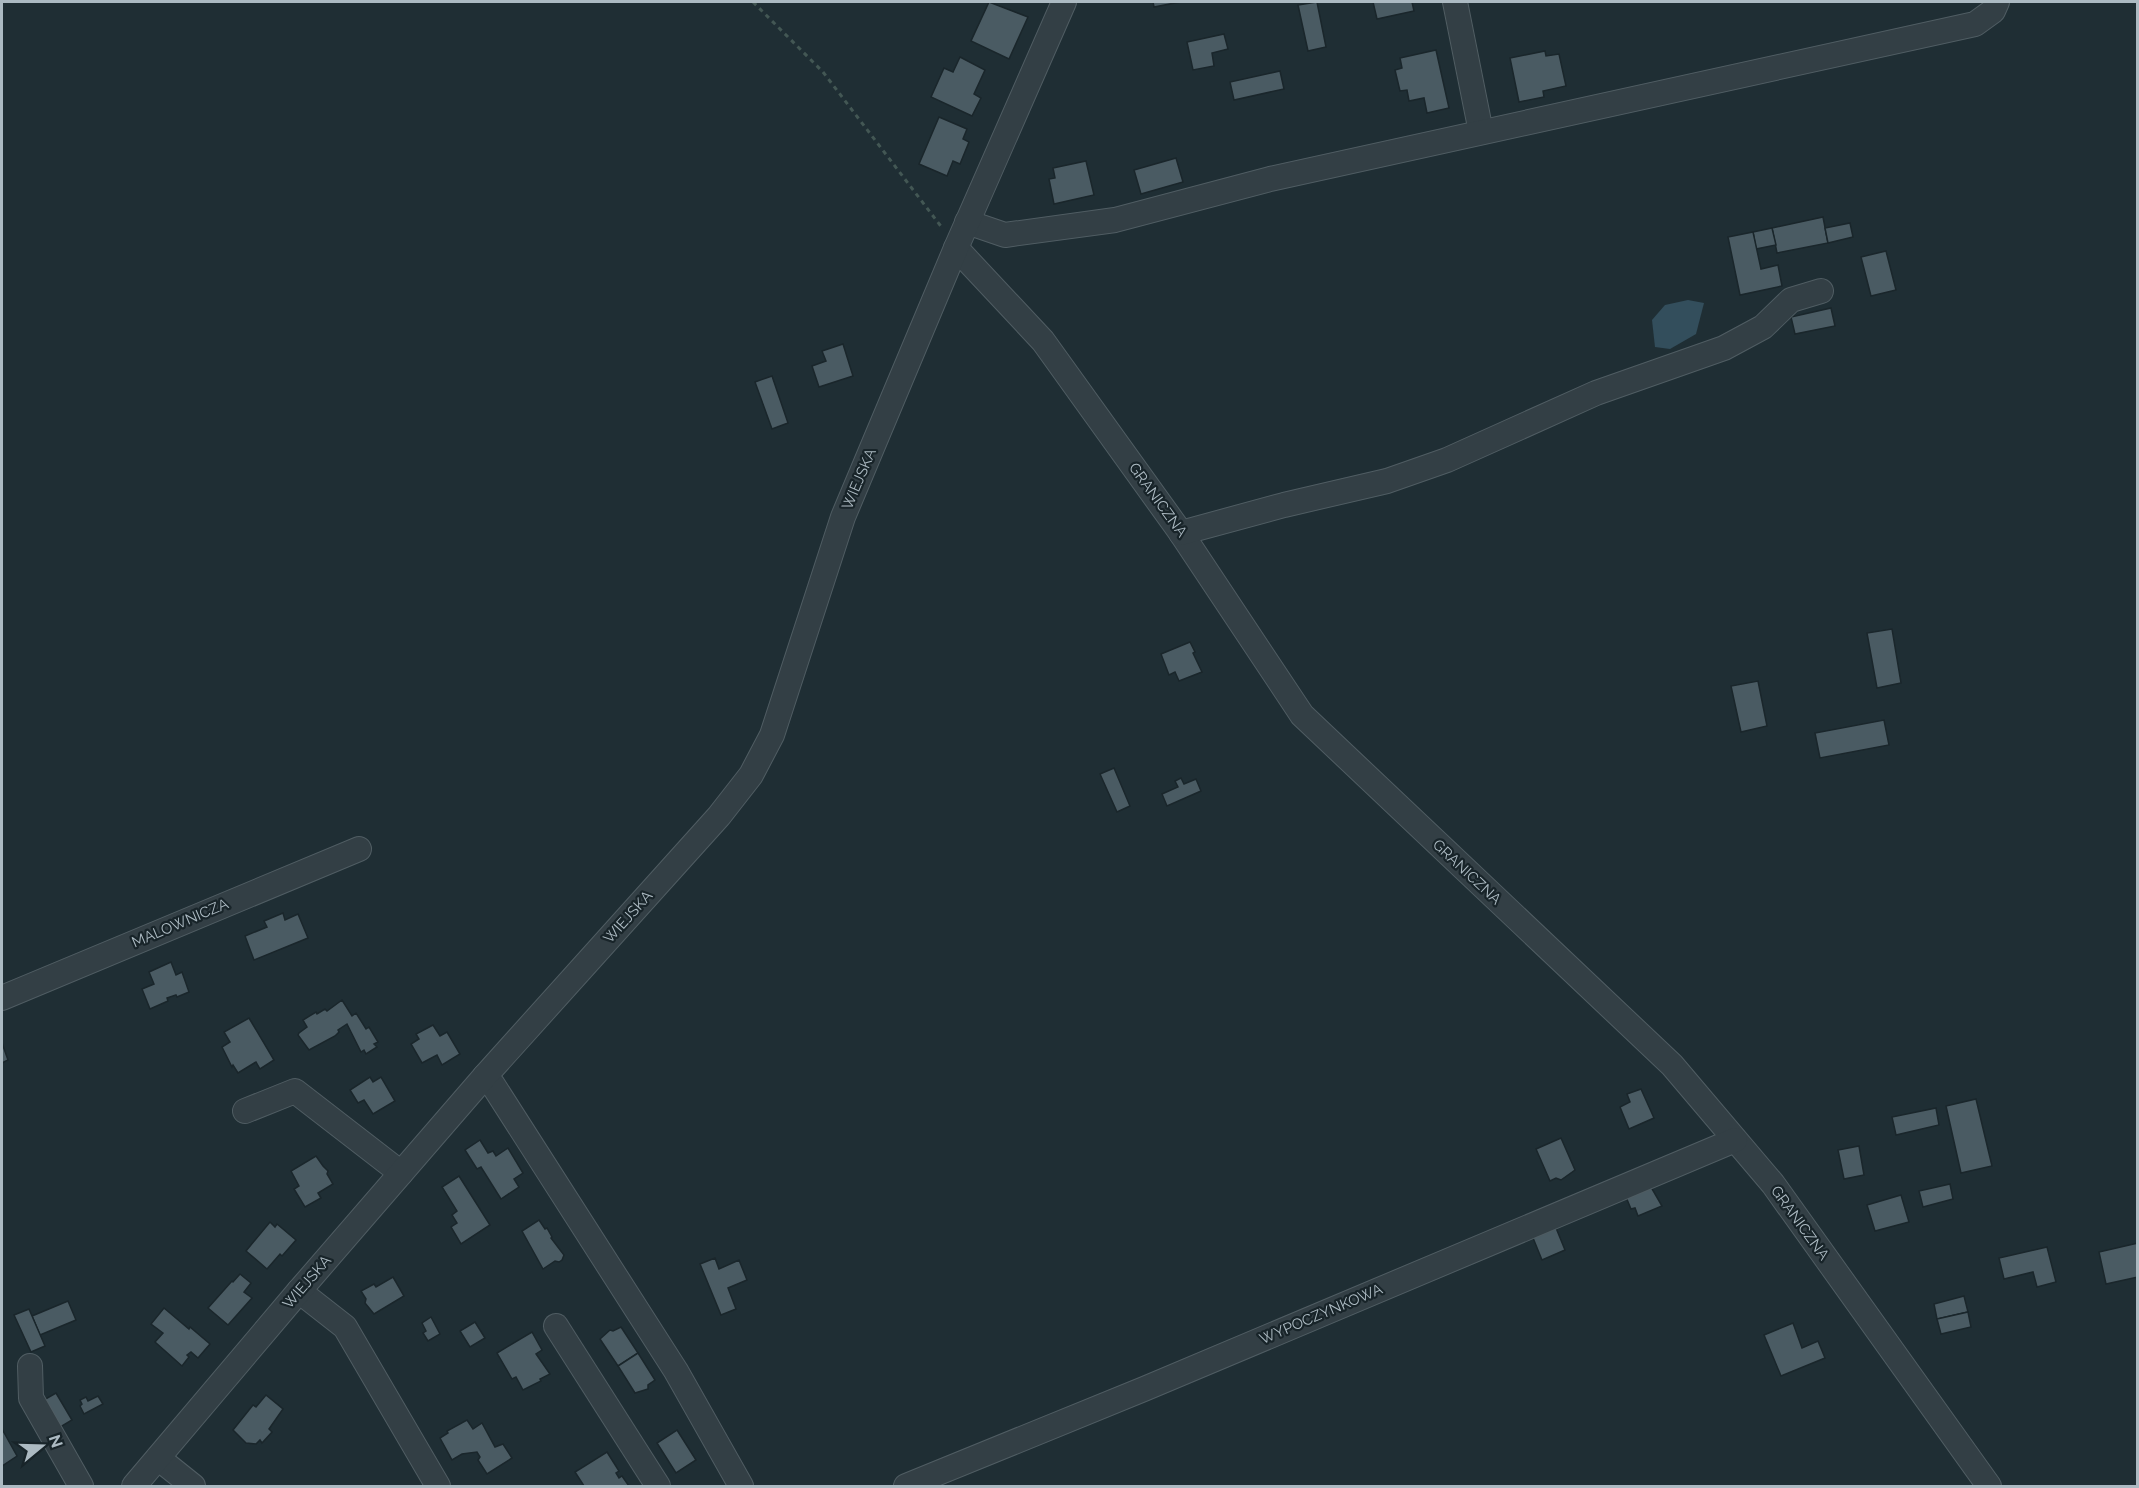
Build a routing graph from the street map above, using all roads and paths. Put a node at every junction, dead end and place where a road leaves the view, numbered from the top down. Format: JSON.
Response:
{"nodes":[{"id":1,"x":753,"y":2,"type":"edge"},
{"id":2,"x":1064,"y":2,"type":"edge"},
{"id":3,"x":1455,"y":2,"type":"edge"},
{"id":4,"x":1997,"y":2,"type":"edge"},
{"id":5,"x":1480,"y":132,"type":"junction"},
{"id":6,"x":967,"y":222,"type":"junction"},
{"id":7,"x":956,"y":248,"type":"junction"},
{"id":8,"x":1821,"y":291,"type":"dead end"},
{"id":9,"x":1181,"y":533,"type":"junction"},
{"id":10,"x":359,"y":849,"type":"dead end"},
{"id":11,"x":2,"y":998,"type":"edge"},
{"id":12,"x":485,"y":1076,"type":"junction"},
{"id":13,"x":245,"y":1111,"type":"dead end"},
{"id":14,"x":1735,"y":1140,"type":"junction"},
{"id":15,"x":401,"y":1173,"type":"junction"},
{"id":16,"x":299,"y":1291,"type":"junction"},
{"id":17,"x":556,"y":1326,"type":"dead end"},
{"id":18,"x":30,"y":1366,"type":"dead end"},
{"id":19,"x":158,"y":1458,"type":"junction"},
{"id":20,"x":81,"y":1486,"type":"edge"},
{"id":21,"x":134,"y":1486,"type":"edge"},
{"id":22,"x":193,"y":1486,"type":"edge"},
{"id":23,"x":438,"y":1486,"type":"edge"},
{"id":24,"x":658,"y":1486,"type":"edge"},
{"id":25,"x":741,"y":1486,"type":"edge"},
{"id":26,"x":906,"y":1486,"type":"edge"},
{"id":27,"x":1989,"y":1486,"type":"edge"}],
"edges":[{"from":1,"to":7,"type":"path"},
{"from":2,"to":6,"type":"street","name":"WIEJSKA"},
{"from":3,"to":5,"type":"street"},
{"from":4,"to":5,"type":"street"},
{"from":5,"to":6,"type":"street"},
{"from":6,"to":7,"type":"street","name":"WIEJSKA"},
{"from":7,"to":9,"type":"street","name":"GRANICZNA"},
{"from":7,"to":12,"type":"street","name":"WIEJSKA"},
{"from":8,"to":9,"type":"street"},
{"from":9,"to":14,"type":"street","name":"GRANICZNA"},
{"from":10,"to":11,"type":"street","name":"MALOWNICZA"},
{"from":12,"to":15,"type":"street","name":"WIEJSKA"},
{"from":12,"to":25,"type":"street"},
{"from":13,"to":15,"type":"street"},
{"from":14,"to":26,"type":"street","name":"WYPOCZYNKOWA"},
{"from":14,"to":27,"type":"street","name":"GRANICZNA"},
{"from":15,"to":16,"type":"street","name":"WIEJSKA"},
{"from":16,"to":19,"type":"street","name":"WIEJSKA"},
{"from":16,"to":23,"type":"street"},
{"from":17,"to":24,"type":"street"},
{"from":18,"to":20,"type":"street"},
{"from":19,"to":21,"type":"street","name":"WIEJSKA"},
{"from":19,"to":22,"type":"street"}]}
